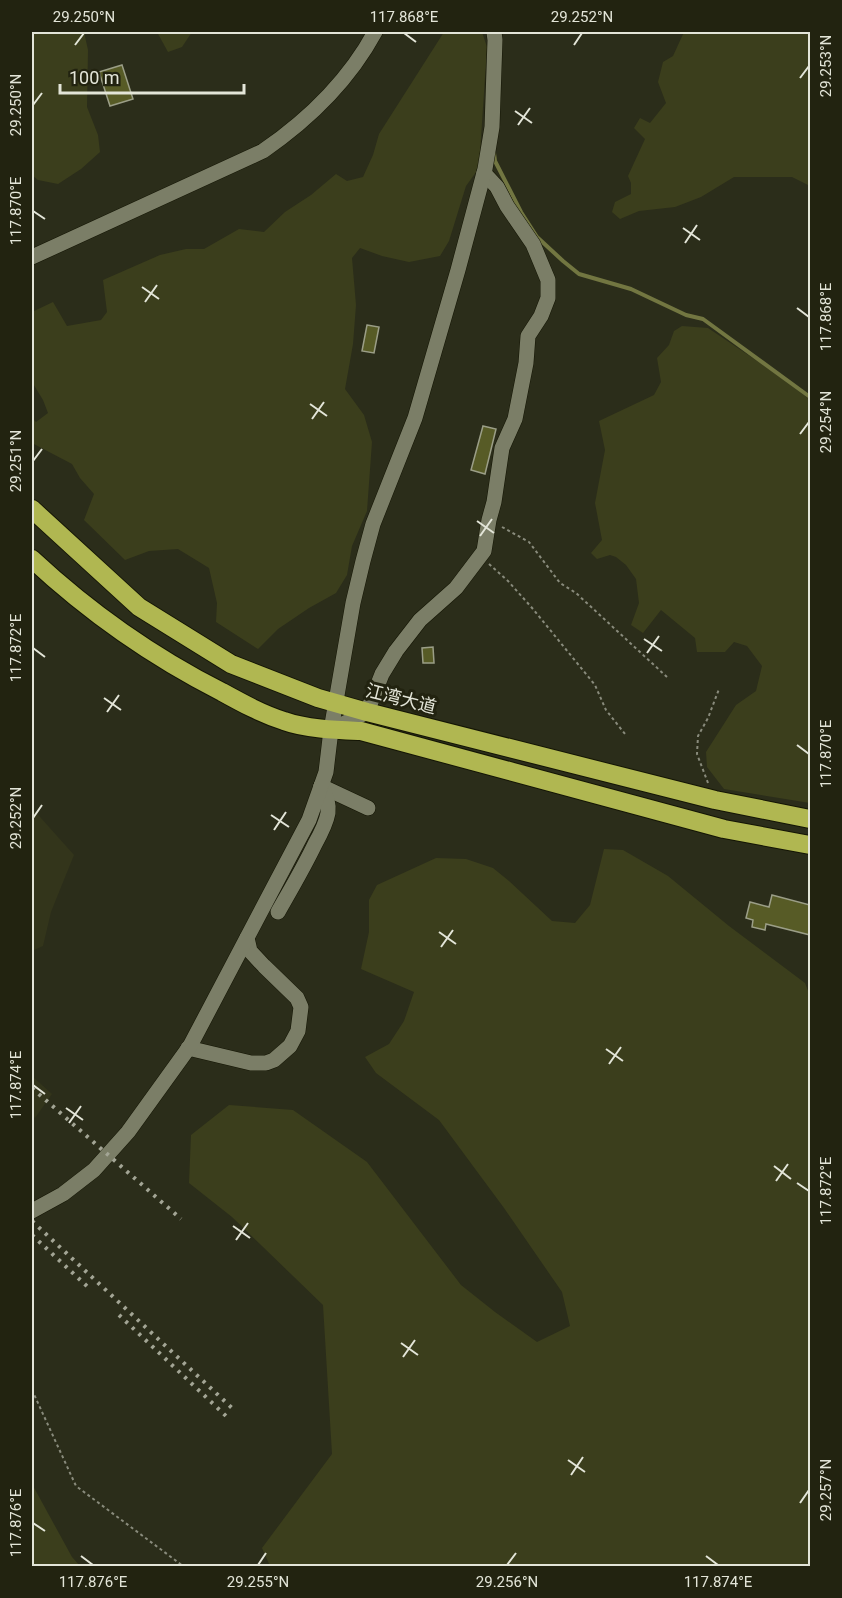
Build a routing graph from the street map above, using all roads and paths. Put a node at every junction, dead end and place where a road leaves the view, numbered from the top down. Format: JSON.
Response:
{"nodes":[{"id":1,"x":375,"y":32,"type":"edge"},
{"id":2,"x":494,"y":32,"type":"edge"},
{"id":3,"x":484,"y":173,"type":"junction"},
{"id":4,"x":32,"y":257,"type":"edge"},
{"id":5,"x":32,"y":509,"type":"edge"},
{"id":6,"x":489,"y":520,"type":"junction"},
{"id":7,"x":481,"y":556,"type":"junction"},
{"id":8,"x":32,"y":559,"type":"edge"},
{"id":9,"x":667,"y":677,"type":"dead end"},
{"id":10,"x":719,"y":689,"type":"dead end"},
{"id":11,"x":336,"y":704,"type":"junction"},
{"id":12,"x":366,"y":712,"type":"junction"},
{"id":13,"x":331,"y":730,"type":"junction"},
{"id":14,"x":625,"y":734,"type":"dead end"},
{"id":15,"x":321,"y":786,"type":"junction"},
{"id":16,"x":715,"y":800,"type":"junction"},
{"id":17,"x":368,"y":808,"type":"dead end"},
{"id":18,"x":810,"y":819,"type":"edge"},
{"id":19,"x":810,"y":845,"type":"edge"},
{"id":20,"x":278,"y":912,"type":"dead end"},
{"id":21,"x":247,"y":938,"type":"junction"},
{"id":22,"x":188,"y":1048,"type":"junction"},
{"id":23,"x":32,"y":1211,"type":"edge"},
{"id":24,"x":32,"y":1390,"type":"edge"},
{"id":25,"x":183,"y":1566,"type":"edge"}],
"edges":[{"from":1,"to":4,"type":"street"},
{"from":2,"to":3,"type":"street"},
{"from":3,"to":6,"type":"street"},
{"from":3,"to":11,"type":"street"},
{"from":5,"to":11,"type":"highway","name":"江湾大道"},
{"from":6,"to":7,"type":"street"},
{"from":6,"to":9,"type":"path"},
{"from":7,"to":12,"type":"street"},
{"from":7,"to":14,"type":"path"},
{"from":8,"to":13,"type":"highway"},
{"from":10,"to":16,"type":"path"},
{"from":11,"to":12,"type":"highway","name":"江湾大道"},
{"from":11,"to":13,"type":"street"},
{"from":12,"to":13,"type":"street"},
{"from":12,"to":16,"type":"highway","name":"江湾大道"},
{"from":13,"to":15,"type":"street"},
{"from":13,"to":19,"type":"highway"},
{"from":15,"to":17,"type":"street"},
{"from":15,"to":20,"type":"street"},
{"from":15,"to":21,"type":"street"},
{"from":16,"to":18,"type":"highway","name":"江湾大道"},
{"from":21,"to":22,"type":"street"},
{"from":21,"to":22,"type":"street"},
{"from":22,"to":23,"type":"street"},
{"from":24,"to":25,"type":"path"}]}
